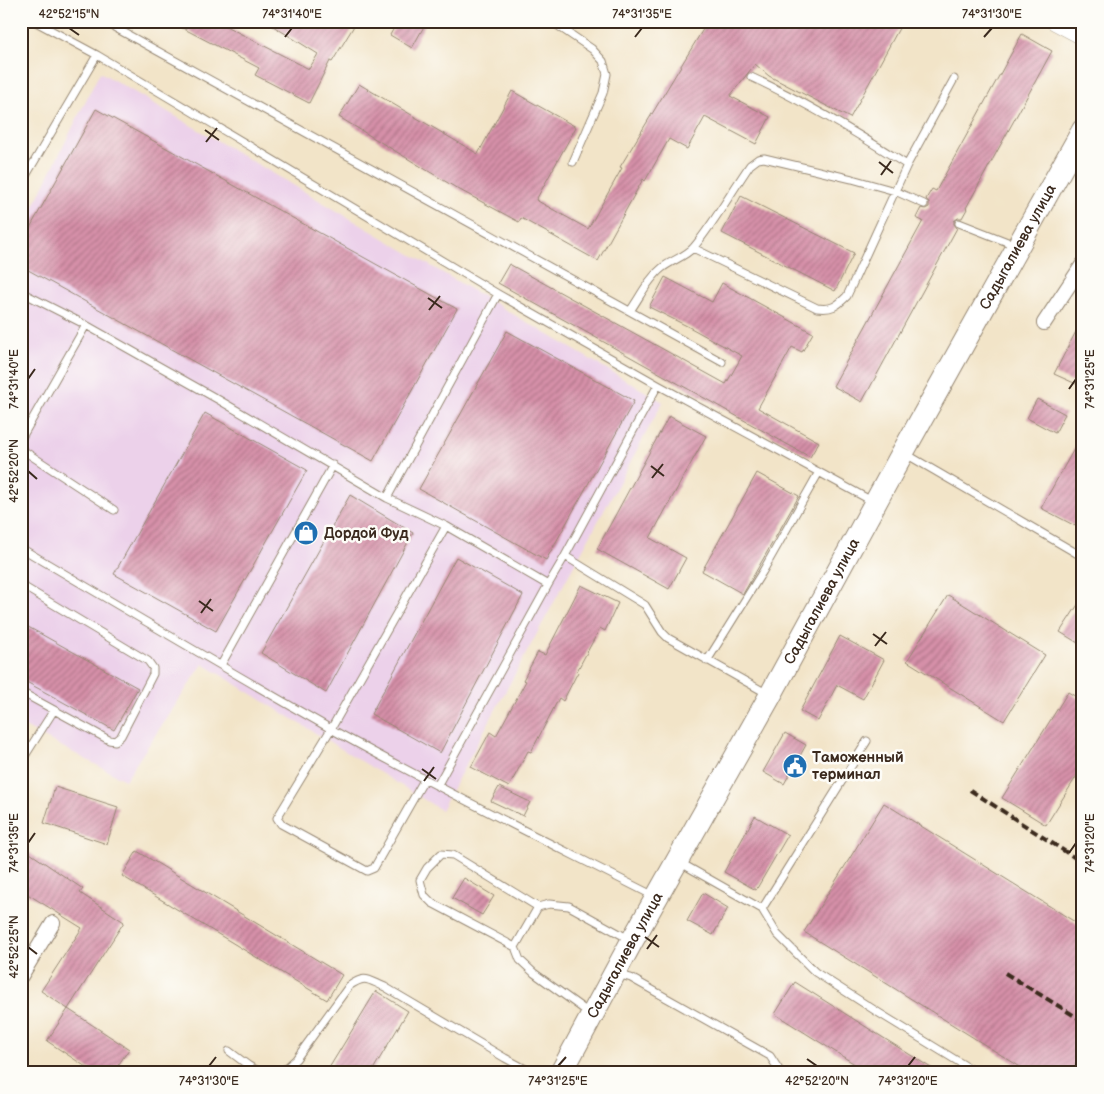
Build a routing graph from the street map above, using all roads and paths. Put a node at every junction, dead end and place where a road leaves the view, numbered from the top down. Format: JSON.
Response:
{"nodes":[{"id":1,"x":34,"y":21,"type":"edge"},
{"id":2,"x":102,"y":21,"type":"edge"},
{"id":3,"x":551,"y":21,"type":"edge"},
{"id":4,"x":1055,"y":21,"type":"edge"},
{"id":5,"x":1083,"y":36,"type":"edge"},
{"id":6,"x":97,"y":55,"type":"junction"},
{"id":7,"x":751,"y":78,"type":"dead end"},
{"id":8,"x":954,"y":79,"type":"dead end"},
{"id":9,"x":1083,"y":130,"type":"edge"},
{"id":10,"x":573,"y":162,"type":"dead end"},
{"id":11,"x":907,"y":165,"type":"junction"},
{"id":12,"x":21,"y":184,"type":"edge"},
{"id":13,"x":895,"y":191,"type":"junction"},
{"id":14,"x":924,"y":204,"type":"dead end"},
{"id":15,"x":959,"y":223,"type":"dead end"},
{"id":16,"x":1019,"y":247,"type":"junction"},
{"id":17,"x":693,"y":248,"type":"junction"},
{"id":18,"x":1083,"y":264,"type":"edge"},
{"id":19,"x":21,"y":292,"type":"edge"},
{"id":20,"x":498,"y":294,"type":"junction"},
{"id":21,"x":630,"y":311,"type":"junction"},
{"id":22,"x":1044,"y":323,"type":"dead end"},
{"id":23,"x":86,"y":325,"type":"junction"},
{"id":24,"x":722,"y":362,"type":"dead end"},
{"id":25,"x":658,"y":385,"type":"junction"},
{"id":26,"x":21,"y":439,"type":"edge"},
{"id":27,"x":21,"y":449,"type":"edge"},
{"id":28,"x":903,"y":452,"type":"junction"},
{"id":29,"x":333,"y":465,"type":"junction"},
{"id":30,"x":819,"y":472,"type":"junction"},
{"id":31,"x":388,"y":498,"type":"junction"},
{"id":32,"x":876,"y":503,"type":"junction"},
{"id":33,"x":114,"y":510,"type":"dead end"},
{"id":34,"x":446,"y":526,"type":"junction"},
{"id":35,"x":21,"y":548,"type":"edge"},
{"id":36,"x":565,"y":556,"type":"junction"},
{"id":37,"x":1083,"y":557,"type":"edge"},
{"id":38,"x":21,"y":585,"type":"edge"},
{"id":39,"x":548,"y":585,"type":"junction"},
{"id":40,"x":707,"y":661,"type":"junction"},
{"id":41,"x":221,"y":665,"type":"junction"},
{"id":42,"x":21,"y":692,"type":"edge"},
{"id":43,"x":770,"y":696,"type":"junction"},
{"id":44,"x":54,"y":710,"type":"junction"},
{"id":45,"x":332,"y":729,"type":"junction"},
{"id":46,"x":867,"y":741,"type":"dead end"},
{"id":47,"x":21,"y":762,"type":"edge"},
{"id":48,"x":424,"y":780,"type":"junction"},
{"id":49,"x":437,"y":786,"type":"junction"},
{"id":50,"x":676,"y":861,"type":"junction"},
{"id":51,"x":657,"y":897,"type":"junction"},
{"id":52,"x":538,"y":907,"type":"junction"},
{"id":53,"x":762,"y":909,"type":"junction"},
{"id":54,"x":53,"y":923,"type":"dead end"},
{"id":55,"x":632,"y":941,"type":"junction"},
{"id":56,"x":515,"y":948,"type":"junction"},
{"id":57,"x":614,"y":973,"type":"junction"},
{"id":58,"x":21,"y":976,"type":"edge"},
{"id":59,"x":592,"y":1015,"type":"junction"},
{"id":60,"x":229,"y":1051,"type":"dead end"},
{"id":61,"x":262,"y":1073,"type":"edge"},
{"id":62,"x":277,"y":1073,"type":"edge"},
{"id":63,"x":533,"y":1073,"type":"edge"},
{"id":64,"x":561,"y":1073,"type":"edge"},
{"id":65,"x":781,"y":1073,"type":"edge"},
{"id":66,"x":977,"y":1073,"type":"edge"}],
"edges":[{"from":1,"to":6,"type":"lane"},
{"from":2,"to":21,"type":"lane"},
{"from":3,"to":10,"type":"lane"},
{"from":4,"to":5,"type":"street"},
{"from":6,"to":12,"type":"lane"},
{"from":6,"to":20,"type":"lane"},
{"from":7,"to":11,"type":"lane"},
{"from":8,"to":11,"type":"lane"},
{"from":9,"to":16,"type":"main road","name":"Садыгалиева улица"},
{"from":11,"to":13,"type":"lane"},
{"from":13,"to":14,"type":"lane"},
{"from":13,"to":17,"type":"lane"},
{"from":13,"to":17,"type":"lane"},
{"from":15,"to":16,"type":"lane"},
{"from":16,"to":28,"type":"main road","name":"Садыгалиева улица"},
{"from":17,"to":21,"type":"lane"},
{"from":18,"to":22,"type":"street"},
{"from":19,"to":23,"type":"lane"},
{"from":20,"to":25,"type":"lane"},
{"from":20,"to":31,"type":"lane"},
{"from":21,"to":24,"type":"lane"},
{"from":23,"to":26,"type":"lane"},
{"from":23,"to":29,"type":"lane"},
{"from":25,"to":30,"type":"lane"},
{"from":25,"to":36,"type":"lane"},
{"from":27,"to":33,"type":"lane"},
{"from":28,"to":32,"type":"main road","name":"Садыгалиева улица"},
{"from":28,"to":37,"type":"lane"},
{"from":29,"to":31,"type":"lane"},
{"from":29,"to":41,"type":"lane"},
{"from":30,"to":32,"type":"lane"},
{"from":30,"to":40,"type":"lane"},
{"from":31,"to":34,"type":"lane"},
{"from":32,"to":43,"type":"main road","name":"Садыгалиева улица"},
{"from":34,"to":39,"type":"lane"},
{"from":34,"to":45,"type":"lane"},
{"from":35,"to":41,"type":"lane"},
{"from":36,"to":39,"type":"lane"},
{"from":36,"to":40,"type":"lane"},
{"from":38,"to":44,"type":"lane"},
{"from":39,"to":49,"type":"lane"},
{"from":40,"to":43,"type":"lane"},
{"from":41,"to":45,"type":"lane"},
{"from":42,"to":44,"type":"lane"},
{"from":43,"to":50,"type":"main road","name":"Садыгалиева улица"},
{"from":44,"to":47,"type":"lane"},
{"from":45,"to":48,"type":"lane"},
{"from":45,"to":48,"type":"lane"},
{"from":46,"to":53,"type":"lane"},
{"from":48,"to":49,"type":"lane"},
{"from":49,"to":51,"type":"lane"},
{"from":50,"to":51,"type":"main road","name":"Садыгалиева улица"},
{"from":50,"to":53,"type":"lane"},
{"from":51,"to":55,"type":"main road","name":"Садыгалиева улица"},
{"from":52,"to":55,"type":"lane"},
{"from":52,"to":56,"type":"lane"},
{"from":52,"to":56,"type":"lane"},
{"from":53,"to":66,"type":"lane"},
{"from":54,"to":58,"type":"street"},
{"from":55,"to":57,"type":"main road","name":"Садыгалиева улица"},
{"from":56,"to":59,"type":"lane"},
{"from":57,"to":59,"type":"main road","name":"Садыгалиева улица"},
{"from":57,"to":65,"type":"lane"},
{"from":59,"to":64,"type":"main road","name":"Садыгалиева улица"},
{"from":60,"to":61,"type":"lane"},
{"from":62,"to":63,"type":"lane"}]}
